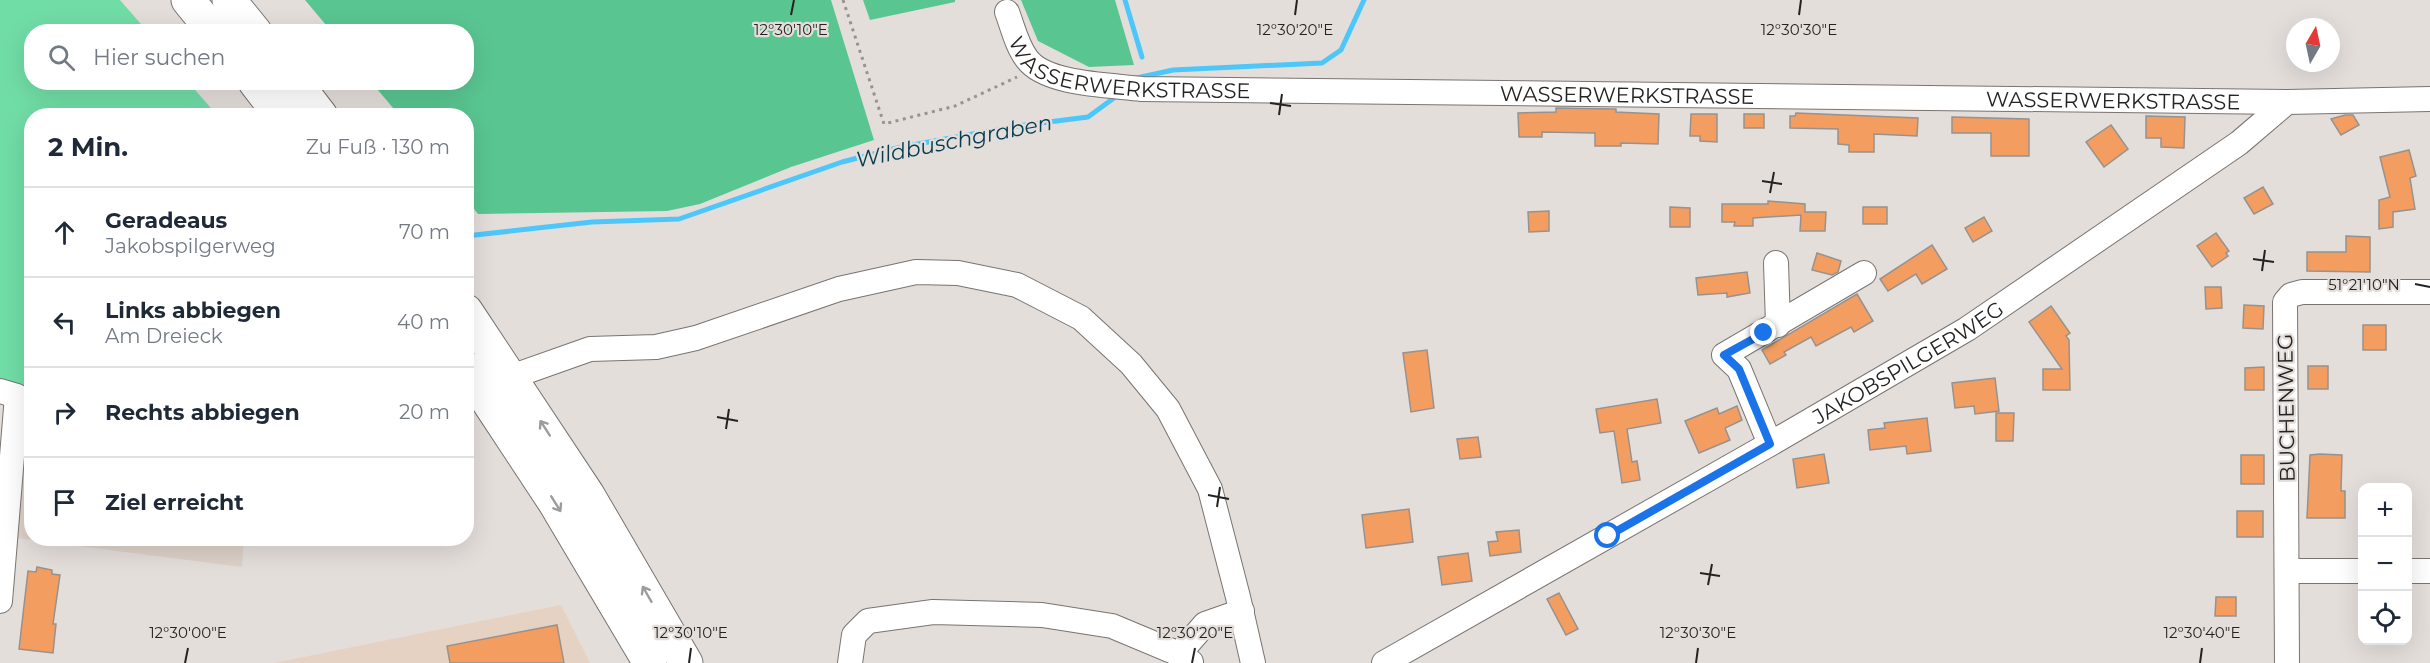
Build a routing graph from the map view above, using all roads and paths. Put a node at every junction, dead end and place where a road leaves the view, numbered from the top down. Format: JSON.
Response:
{"nodes":[{"id":1,"x":188,"y":0,"type":"edge"},
{"id":2,"x":229,"y":0,"type":"edge"},
{"id":3,"x":843,"y":0,"type":"edge"},
{"id":4,"x":1007,"y":12,"type":"dead end"},
{"id":5,"x":208,"y":24,"type":"edge"},
{"id":6,"x":248,"y":24,"type":"edge"},
{"id":7,"x":1039,"y":71,"type":"junction"},
{"id":8,"x":261,"y":90,"type":"edge"},
{"id":9,"x":301,"y":90,"type":"edge"},
{"id":10,"x":2430,"y":99,"type":"edge"},
{"id":11,"x":2287,"y":102,"type":"junction"},
{"id":12,"x":275,"y":108,"type":"edge"},
{"id":13,"x":315,"y":108,"type":"edge"},
{"id":14,"x":1776,"y":263,"type":"dead end"},
{"id":15,"x":1864,"y":273,"type":"dead end"},
{"id":16,"x":2430,"y":292,"type":"edge"},
{"id":17,"x":474,"y":323,"type":"edge"},
{"id":18,"x":1778,"y":325,"type":"junction"},
{"id":19,"x":511,"y":377,"type":"junction"},
{"id":20,"x":474,"y":380,"type":"edge"},
{"id":21,"x":0,"y":390,"type":"edge"},
{"id":22,"x":1770,"y":444,"type":"junction"},
{"id":23,"x":2287,"y":571,"type":"junction"},
{"id":24,"x":2358,"y":571,"type":"edge"},
{"id":25,"x":2412,"y":571,"type":"edge"},
{"id":26,"x":2430,"y":571,"type":"edge"},
{"id":27,"x":1,"y":578,"type":"edge"},
{"id":28,"x":1242,"y":611,"type":"junction"},
{"id":29,"x":1185,"y":659,"type":"edge"},
{"id":30,"x":650,"y":663,"type":"edge"},
{"id":31,"x":686,"y":663,"type":"edge"},
{"id":32,"x":850,"y":663,"type":"edge"},
{"id":33,"x":1253,"y":663,"type":"edge"},
{"id":34,"x":1384,"y":663,"type":"edge"},
{"id":35,"x":2287,"y":663,"type":"edge"}],
"edges":[{"from":1,"to":5,"type":"highway"},
{"from":2,"to":6,"type":"highway"},
{"from":3,"to":7,"type":"path"},
{"from":4,"to":7,"type":"street","name":"WASSERWERKSTRASSE"},
{"from":7,"to":11,"type":"street","name":"WASSERWERKSTRASSE"},
{"from":8,"to":12,"type":"highway"},
{"from":9,"to":13,"type":"highway"},
{"from":10,"to":11,"type":"street"},
{"from":11,"to":22,"type":"street","name":"JAKOBSPILGERWEG"},
{"from":14,"to":18,"type":"street"},
{"from":15,"to":18,"type":"street"},
{"from":16,"to":23,"type":"street","name":"BUCHENWEG"},
{"from":17,"to":19,"type":"highway"},
{"from":18,"to":22,"type":"street"},
{"from":19,"to":28,"type":"street"},
{"from":31,"to":19,"type":"highway","one_way":true},
{"from":20,"to":30,"type":"highway","one_way":true},
{"from":21,"to":27,"type":"street"},
{"from":22,"to":34,"type":"street","name":"JAKOBSPILGERWEG"},
{"from":23,"to":24,"type":"street"},
{"from":23,"to":35,"type":"street","name":"BUCHENWEG"},
{"from":25,"to":26,"type":"street"},
{"from":28,"to":29,"type":"street"},
{"from":28,"to":33,"type":"street"},
{"from":29,"to":32,"type":"street"}]}
